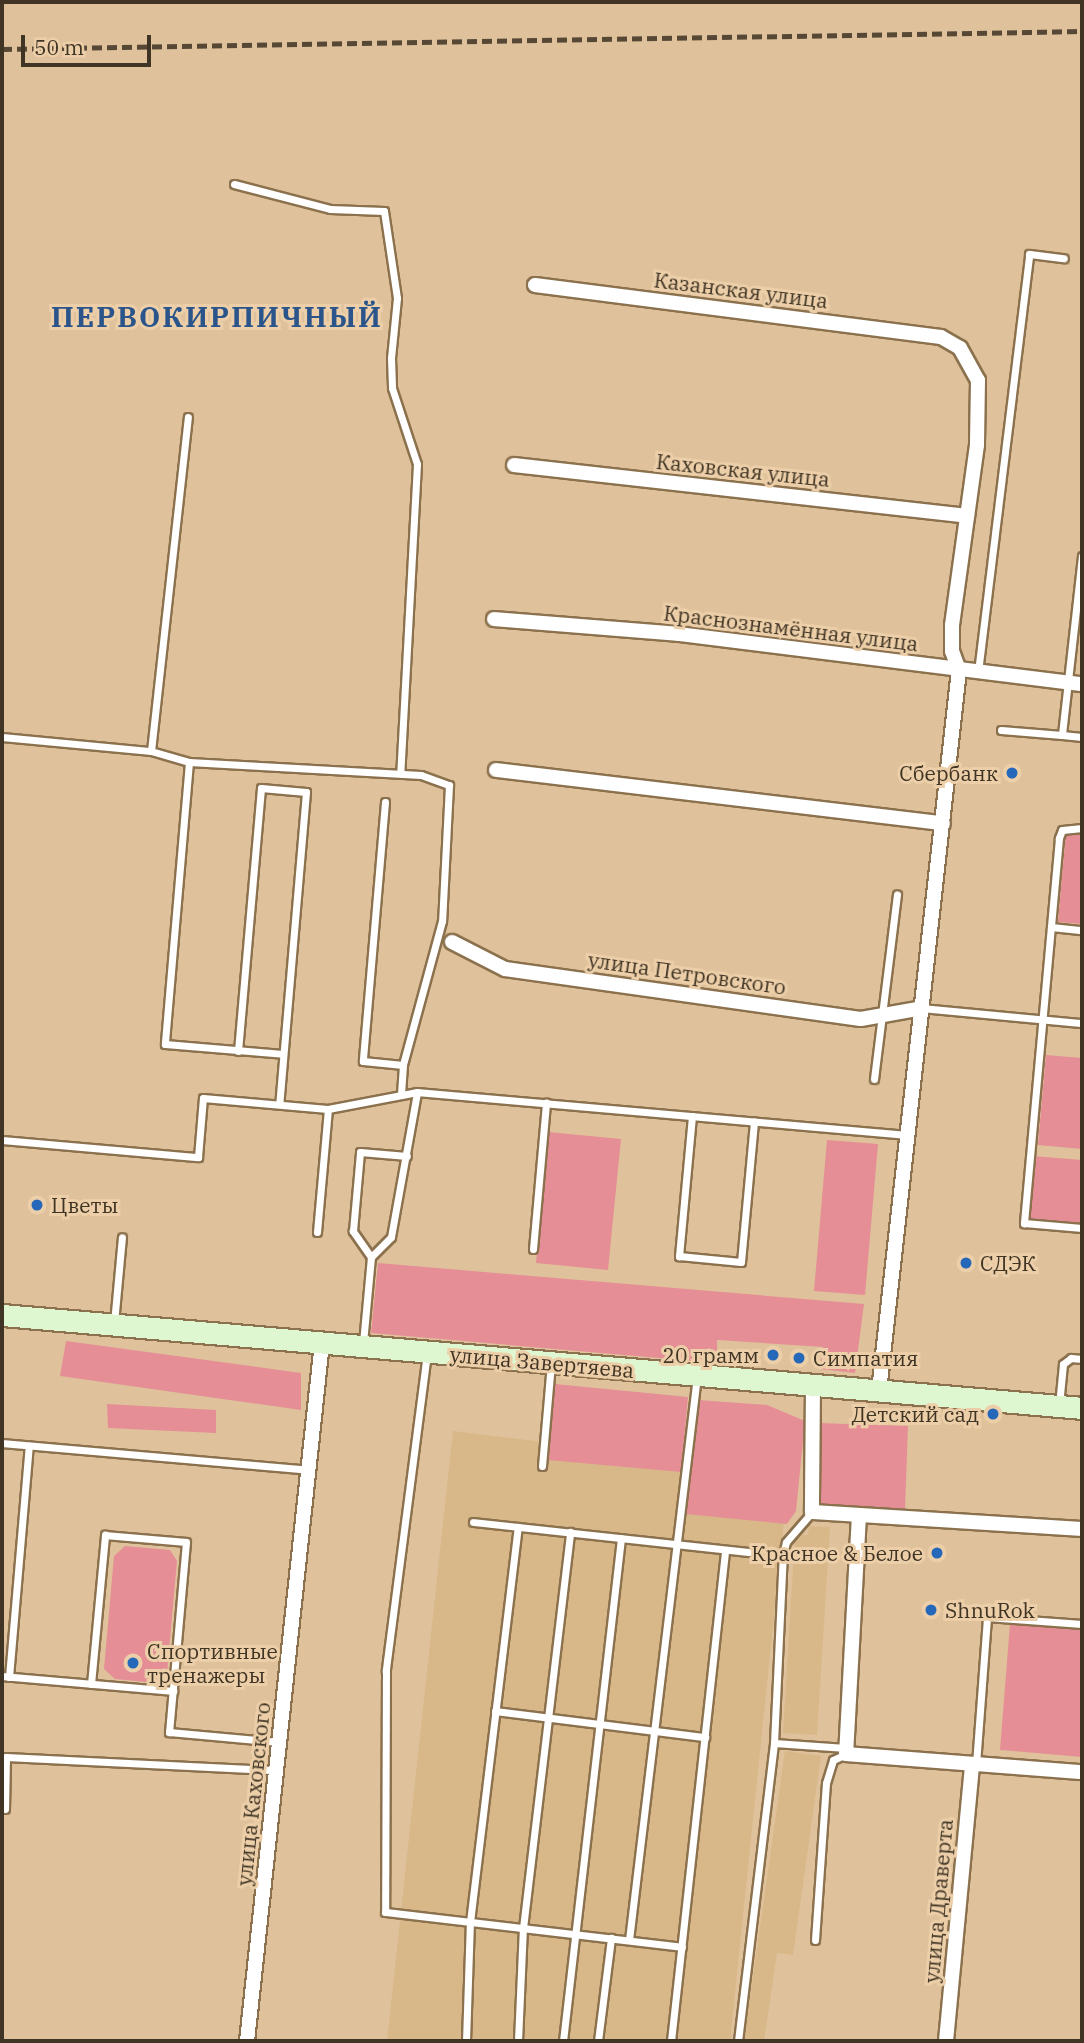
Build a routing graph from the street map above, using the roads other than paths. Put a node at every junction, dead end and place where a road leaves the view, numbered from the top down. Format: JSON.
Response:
{"nodes":[{"id":1,"x":234,"y":184,"type":"dead end"},
{"id":2,"x":1064,"y":258,"type":"dead end"},
{"id":3,"x":536,"y":285,"type":"dead end"},
{"id":4,"x":188,"y":416,"type":"dead end"},
{"id":5,"x":514,"y":465,"type":"dead end"},
{"id":6,"x":967,"y":516,"type":"junction"},
{"id":7,"x":1082,"y":556,"type":"edge"},
{"id":8,"x":494,"y":619,"type":"dead end"},
{"id":9,"x":959,"y":670,"type":"junction"},
{"id":10,"x":978,"y":673,"type":"junction"},
{"id":11,"x":1067,"y":683,"type":"junction"},
{"id":12,"x":1082,"y":684,"type":"edge"},
{"id":13,"x":1000,"y":730,"type":"dead end"},
{"id":14,"x":1062,"y":735,"type":"junction"},
{"id":15,"x":2,"y":737,"type":"edge"},
{"id":16,"x":1082,"y":737,"type":"edge"},
{"id":17,"x":152,"y":751,"type":"junction"},
{"id":18,"x":189,"y":762,"type":"junction"},
{"id":19,"x":496,"y":770,"type":"dead end"},
{"id":20,"x":400,"y":773,"type":"junction"},
{"id":21,"x":385,"y":802,"type":"dead end"},
{"id":22,"x":943,"y":823,"type":"junction"},
{"id":23,"x":1082,"y":828,"type":"edge"},
{"id":24,"x":897,"y":894,"type":"dead end"},
{"id":25,"x":1051,"y":927,"type":"junction"},
{"id":26,"x":1082,"y":930,"type":"edge"},
{"id":27,"x":452,"y":942,"type":"dead end"},
{"id":28,"x":922,"y":1008,"type":"junction"},
{"id":29,"x":882,"y":1018,"type":"junction"},
{"id":30,"x":1042,"y":1019,"type":"junction"},
{"id":31,"x":1082,"y":1023,"type":"edge"},
{"id":32,"x":238,"y":1051,"type":"junction"},
{"id":33,"x":283,"y":1054,"type":"junction"},
{"id":34,"x":403,"y":1065,"type":"junction"},
{"id":35,"x":874,"y":1079,"type":"dead end"},
{"id":36,"x":417,"y":1092,"type":"junction"},
{"id":37,"x":401,"y":1095,"type":"junction"},
{"id":38,"x":546,"y":1103,"type":"junction"},
{"id":39,"x":279,"y":1104,"type":"junction"},
{"id":40,"x":328,"y":1109,"type":"junction"},
{"id":41,"x":692,"y":1116,"type":"junction"},
{"id":42,"x":754,"y":1122,"type":"junction"},
{"id":43,"x":908,"y":1135,"type":"junction"},
{"id":44,"x":2,"y":1140,"type":"edge"},
{"id":45,"x":407,"y":1156,"type":"junction"},
{"id":46,"x":1082,"y":1228,"type":"edge"},
{"id":47,"x":317,"y":1232,"type":"dead end"},
{"id":48,"x":122,"y":1237,"type":"dead end"},
{"id":49,"x":533,"y":1249,"type":"dead end"},
{"id":50,"x":371,"y":1257,"type":"junction"},
{"id":51,"x":2,"y":1315,"type":"edge"},
{"id":52,"x":114,"y":1325,"type":"junction"},
{"id":53,"x":322,"y":1343,"type":"junction"},
{"id":54,"x":363,"y":1346,"type":"junction"},
{"id":55,"x":427,"y":1352,"type":"junction"},
{"id":56,"x":1082,"y":1359,"type":"edge"},
{"id":57,"x":551,"y":1363,"type":"junction"},
{"id":58,"x":697,"y":1376,"type":"junction"},
{"id":59,"x":813,"y":1386,"type":"junction"},
{"id":60,"x":879,"y":1391,"type":"junction"},
{"id":61,"x":1059,"y":1406,"type":"junction"},
{"id":62,"x":1082,"y":1408,"type":"edge"},
{"id":63,"x":2,"y":1443,"type":"edge"},
{"id":64,"x":29,"y":1446,"type":"junction"},
{"id":65,"x":542,"y":1466,"type":"dead end"},
{"id":66,"x":309,"y":1470,"type":"junction"},
{"id":67,"x":813,"y":1512,"type":"junction"},
{"id":68,"x":859,"y":1515,"type":"junction"},
{"id":69,"x":473,"y":1522,"type":"dead end"},
{"id":70,"x":518,"y":1527,"type":"junction"},
{"id":71,"x":1082,"y":1529,"type":"edge"},
{"id":72,"x":570,"y":1532,"type":"junction"},
{"id":73,"x":621,"y":1538,"type":"junction"},
{"id":74,"x":676,"y":1544,"type":"junction"},
{"id":75,"x":725,"y":1550,"type":"junction"},
{"id":76,"x":749,"y":1552,"type":"dead end"},
{"id":77,"x":1082,"y":1624,"type":"edge"},
{"id":78,"x":6,"y":1676,"type":"edge"},
{"id":79,"x":92,"y":1684,"type":"junction"},
{"id":80,"x":173,"y":1691,"type":"junction"},
{"id":81,"x":495,"y":1712,"type":"junction"},
{"id":82,"x":547,"y":1718,"type":"junction"},
{"id":83,"x":600,"y":1724,"type":"junction"},
{"id":84,"x":653,"y":1731,"type":"junction"},
{"id":85,"x":705,"y":1737,"type":"junction"},
{"id":86,"x":279,"y":1742,"type":"junction"},
{"id":87,"x":774,"y":1743,"type":"junction"},
{"id":88,"x":846,"y":1751,"type":"junction"},
{"id":89,"x":974,"y":1764,"type":"junction"},
{"id":90,"x":276,"y":1770,"type":"junction"},
{"id":91,"x":1082,"y":1772,"type":"edge"},
{"id":92,"x":5,"y":1810,"type":"dead end"},
{"id":93,"x":470,"y":1922,"type":"junction"},
{"id":94,"x":523,"y":1928,"type":"junction"},
{"id":95,"x":577,"y":1934,"type":"junction"},
{"id":96,"x":611,"y":1938,"type":"junction"},
{"id":97,"x":629,"y":1940,"type":"junction"},
{"id":98,"x":816,"y":1940,"type":"dead end"},
{"id":99,"x":682,"y":1947,"type":"junction"},
{"id":100,"x":247,"y":2041,"type":"edge"},
{"id":101,"x":466,"y":2041,"type":"edge"},
{"id":102,"x":519,"y":2041,"type":"edge"},
{"id":103,"x":563,"y":2041,"type":"edge"},
{"id":104,"x":598,"y":2041,"type":"edge"},
{"id":105,"x":671,"y":2041,"type":"edge"},
{"id":106,"x":738,"y":2041,"type":"edge"},
{"id":107,"x":946,"y":2041,"type":"edge"}],
"edges":[{"from":1,"to":20,"type":"lane"},
{"from":2,"to":10,"type":"lane"},
{"from":3,"to":6,"type":"street","name":"Казанская улица"},
{"from":4,"to":17,"type":"lane"},
{"from":5,"to":6,"type":"street","name":"Каховская улица"},
{"from":6,"to":9,"type":"street"},
{"from":7,"to":11,"type":"lane"},
{"from":8,"to":9,"type":"street","name":"Краснознамённая улица"},
{"from":9,"to":10,"type":"street","name":"Краснознамённая улица"},
{"from":9,"to":22,"type":"street"},
{"from":10,"to":11,"type":"street","name":"Краснознамённая улица"},
{"from":11,"to":12,"type":"street","name":"Краснознамённая улица"},
{"from":11,"to":14,"type":"lane"},
{"from":13,"to":14,"type":"lane"},
{"from":14,"to":16,"type":"lane"},
{"from":15,"to":17,"type":"lane"},
{"from":17,"to":18,"type":"lane"},
{"from":18,"to":20,"type":"lane"},
{"from":18,"to":32,"type":"lane"},
{"from":19,"to":22,"type":"street"},
{"from":20,"to":34,"type":"lane"},
{"from":21,"to":34,"type":"lane"},
{"from":22,"to":28,"type":"street"},
{"from":23,"to":25,"type":"lane"},
{"from":24,"to":29,"type":"lane"},
{"from":25,"to":26,"type":"lane"},
{"from":25,"to":30,"type":"lane"},
{"from":27,"to":29,"type":"street","name":"улица Петровского"},
{"from":28,"to":29,"type":"street","name":"улица Петровского"},
{"from":28,"to":30,"type":"lane"},
{"from":28,"to":43,"type":"street"},
{"from":29,"to":35,"type":"lane"},
{"from":30,"to":31,"type":"lane"},
{"from":30,"to":46,"type":"lane"},
{"from":32,"to":33,"type":"lane"},
{"from":32,"to":33,"type":"lane"},
{"from":33,"to":39,"type":"lane"},
{"from":34,"to":37,"type":"lane"},
{"from":36,"to":37,"type":"lane"},
{"from":36,"to":38,"type":"lane"},
{"from":36,"to":45,"type":"lane"},
{"from":37,"to":40,"type":"lane"},
{"from":38,"to":41,"type":"lane"},
{"from":38,"to":49,"type":"lane"},
{"from":39,"to":40,"type":"lane"},
{"from":39,"to":44,"type":"lane"},
{"from":40,"to":47,"type":"lane"},
{"from":41,"to":42,"type":"lane"},
{"from":41,"to":42,"type":"lane"},
{"from":42,"to":43,"type":"lane"},
{"from":43,"to":60,"type":"street"},
{"from":45,"to":50,"type":"lane"},
{"from":45,"to":50,"type":"lane"},
{"from":48,"to":52,"type":"lane"},
{"from":50,"to":54,"type":"lane"},
{"from":51,"to":52,"type":"main road","name":"улица Завертяева"},
{"from":52,"to":53,"type":"main road","name":"улица Завертяева"},
{"from":53,"to":54,"type":"main road","name":"улица Завертяева"},
{"from":53,"to":66,"type":"street","name":"улица Каховского"},
{"from":54,"to":55,"type":"main road","name":"улица Завертяева"},
{"from":55,"to":57,"type":"main road","name":"улица Завертяева"},
{"from":55,"to":93,"type":"lane"},
{"from":56,"to":61,"type":"lane"},
{"from":57,"to":58,"type":"main road","name":"улица Завертяева"},
{"from":57,"to":65,"type":"lane"},
{"from":58,"to":59,"type":"main road","name":"улица Завертяева"},
{"from":58,"to":74,"type":"lane"},
{"from":59,"to":60,"type":"main road","name":"улица Завертяева"},
{"from":59,"to":67,"type":"street"},
{"from":60,"to":61,"type":"main road","name":"улица Завертяева"},
{"from":61,"to":62,"type":"main road","name":"улица Завертяева"},
{"from":63,"to":64,"type":"lane"},
{"from":64,"to":66,"type":"lane"},
{"from":64,"to":78,"type":"lane"},
{"from":66,"to":86,"type":"street","name":"улица Каховского"},
{"from":67,"to":68,"type":"street"},
{"from":67,"to":87,"type":"lane"},
{"from":68,"to":71,"type":"street"},
{"from":68,"to":88,"type":"street"},
{"from":69,"to":70,"type":"lane"},
{"from":70,"to":72,"type":"lane"},
{"from":70,"to":81,"type":"lane"},
{"from":72,"to":73,"type":"lane"},
{"from":72,"to":82,"type":"lane"},
{"from":73,"to":74,"type":"lane"},
{"from":73,"to":83,"type":"lane"},
{"from":74,"to":75,"type":"lane"},
{"from":74,"to":84,"type":"lane"},
{"from":75,"to":76,"type":"lane"},
{"from":75,"to":85,"type":"lane"},
{"from":77,"to":89,"type":"lane"},
{"from":78,"to":79,"type":"lane"},
{"from":79,"to":80,"type":"lane"},
{"from":79,"to":80,"type":"lane"},
{"from":80,"to":86,"type":"lane"},
{"from":81,"to":82,"type":"lane"},
{"from":81,"to":93,"type":"lane"},
{"from":82,"to":83,"type":"lane"},
{"from":82,"to":94,"type":"lane"},
{"from":83,"to":84,"type":"lane"},
{"from":83,"to":95,"type":"lane"},
{"from":84,"to":85,"type":"lane"},
{"from":84,"to":97,"type":"lane"},
{"from":85,"to":99,"type":"lane"},
{"from":86,"to":90,"type":"street","name":"улица Каховского"},
{"from":87,"to":88,"type":"lane"},
{"from":87,"to":106,"type":"lane"},
{"from":88,"to":89,"type":"street"},
{"from":88,"to":98,"type":"lane"},
{"from":89,"to":91,"type":"street"},
{"from":89,"to":107,"type":"street","name":"улица Драверта"},
{"from":90,"to":92,"type":"lane"},
{"from":90,"to":100,"type":"street","name":"улица Каховского"},
{"from":93,"to":94,"type":"lane"},
{"from":93,"to":101,"type":"lane"},
{"from":94,"to":95,"type":"lane"},
{"from":94,"to":102,"type":"lane"},
{"from":95,"to":96,"type":"lane"},
{"from":95,"to":103,"type":"lane"},
{"from":96,"to":97,"type":"lane"},
{"from":96,"to":104,"type":"lane"},
{"from":97,"to":99,"type":"lane"},
{"from":99,"to":105,"type":"lane"}]}
